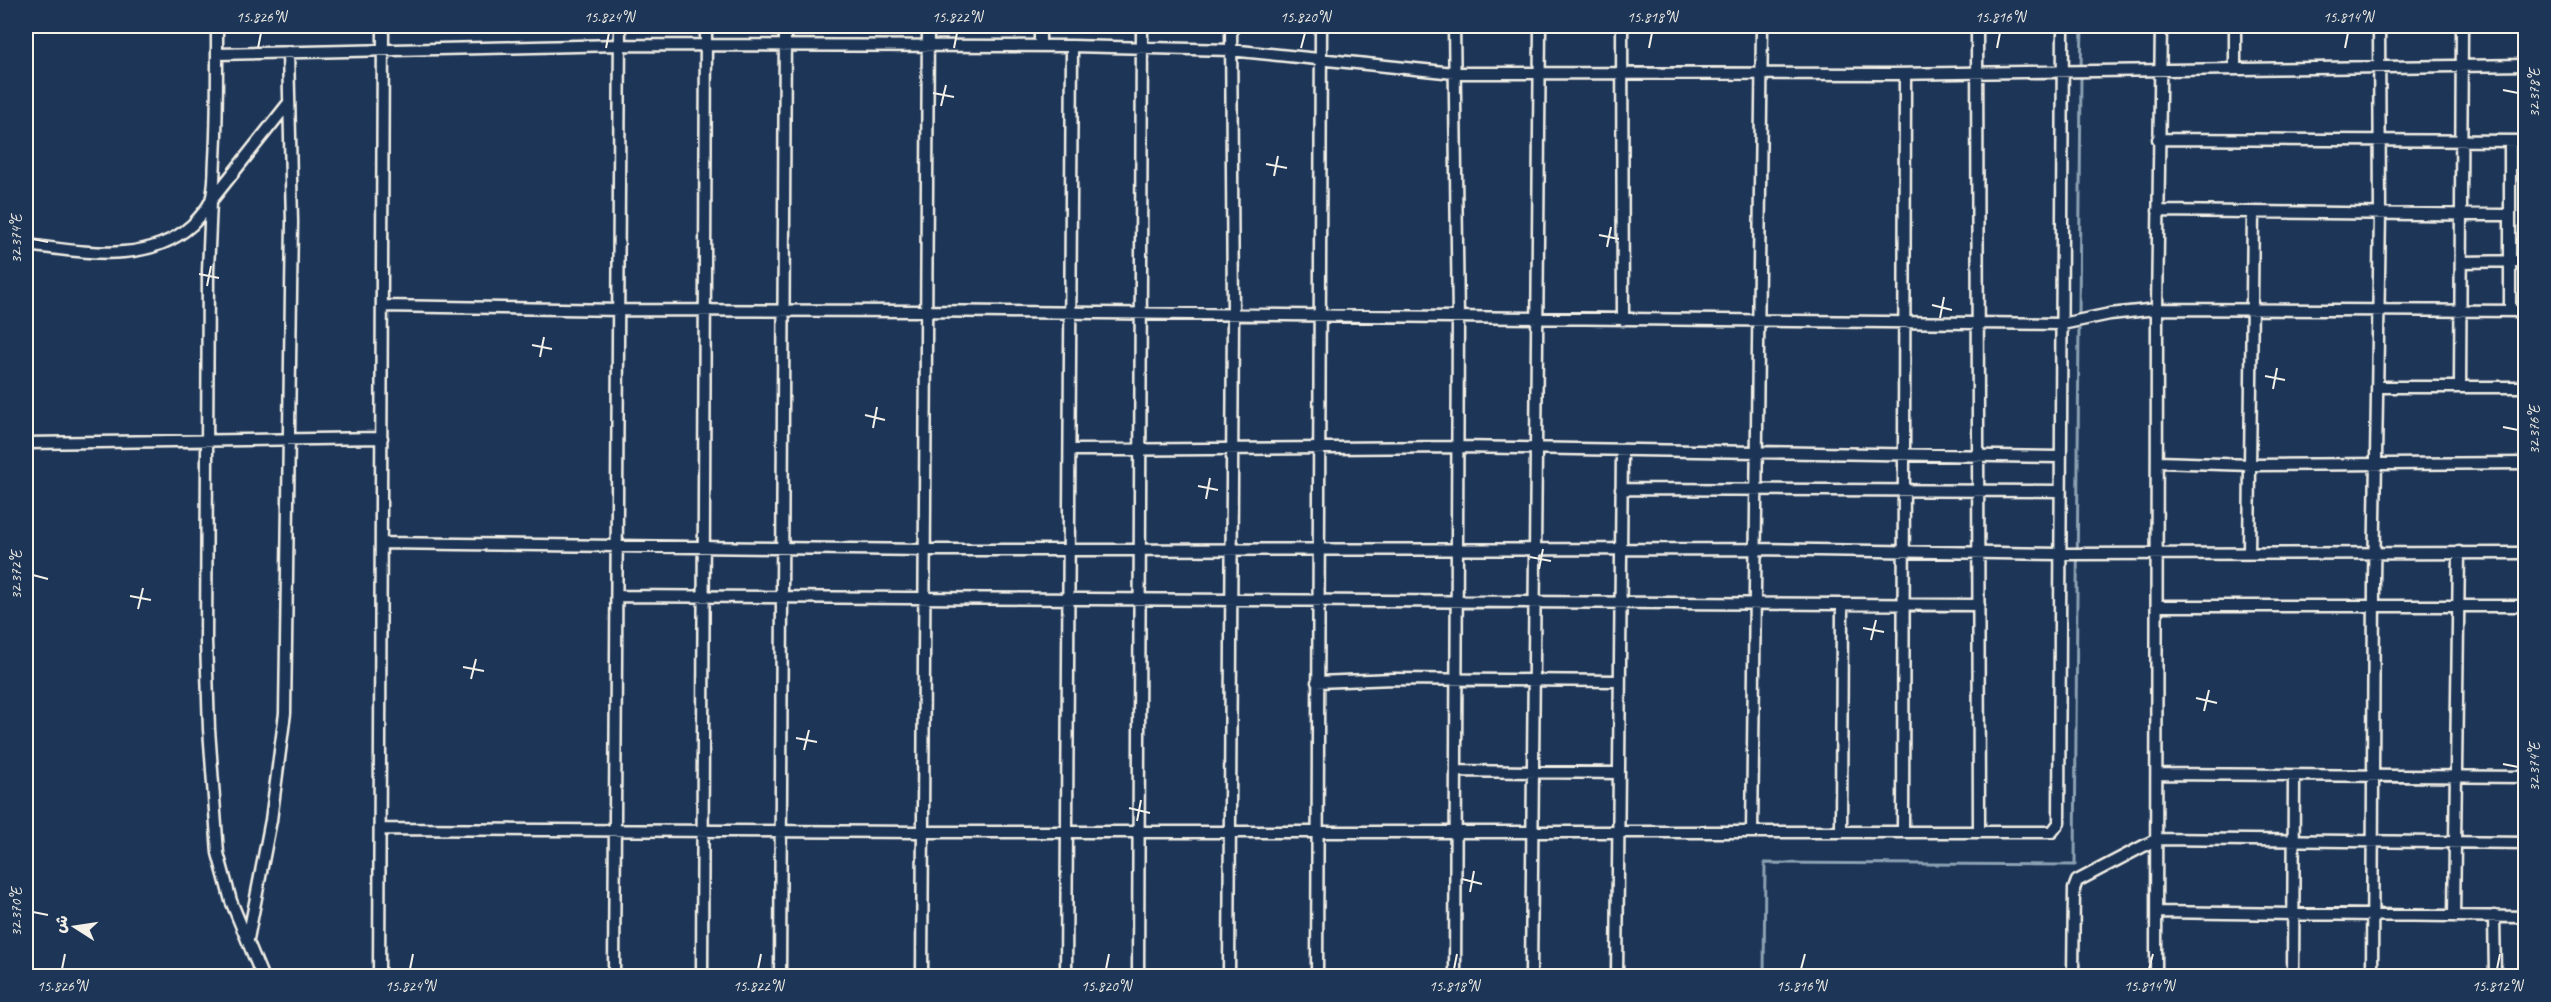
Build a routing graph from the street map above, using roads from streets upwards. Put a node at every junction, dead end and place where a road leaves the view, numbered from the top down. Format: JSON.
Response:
{"nodes":[{"id":1,"x":217,"y":26,"type":"edge"},
{"id":2,"x":382,"y":26,"type":"edge"},
{"id":3,"x":620,"y":26,"type":"edge"},
{"id":4,"x":706,"y":26,"type":"edge"},
{"id":5,"x":785,"y":26,"type":"edge"},
{"id":6,"x":928,"y":26,"type":"edge"},
{"id":7,"x":1040,"y":26,"type":"edge"},
{"id":8,"x":1142,"y":26,"type":"edge"},
{"id":9,"x":1231,"y":26,"type":"edge"},
{"id":10,"x":1321,"y":26,"type":"edge"},
{"id":11,"x":1454,"y":26,"type":"edge"},
{"id":12,"x":1540,"y":26,"type":"edge"},
{"id":13,"x":1622,"y":26,"type":"edge"},
{"id":14,"x":1762,"y":26,"type":"edge"},
{"id":15,"x":1977,"y":26,"type":"edge"},
{"id":16,"x":2062,"y":26,"type":"edge"},
{"id":17,"x":2161,"y":26,"type":"edge"},
{"id":18,"x":2235,"y":26,"type":"edge"},
{"id":19,"x":2379,"y":26,"type":"edge"},
{"id":20,"x":2462,"y":26,"type":"edge"},
{"id":21,"x":620,"y":45,"type":"junction"},
{"id":22,"x":706,"y":45,"type":"junction"},
{"id":23,"x":785,"y":45,"type":"junction"},
{"id":24,"x":928,"y":45,"type":"junction"},
{"id":25,"x":1040,"y":45,"type":"junction"},
{"id":26,"x":1072,"y":46,"type":"junction"},
{"id":27,"x":1142,"y":48,"type":"junction"},
{"id":28,"x":382,"y":49,"type":"junction"},
{"id":29,"x":1230,"y":50,"type":"junction"},
{"id":30,"x":288,"y":52,"type":"junction"},
{"id":31,"x":217,"y":54,"type":"junction"},
{"id":32,"x":1320,"y":58,"type":"junction"},
{"id":33,"x":2461,"y":64,"type":"junction"},
{"id":34,"x":2378,"y":65,"type":"junction"},
{"id":35,"x":2526,"y":65,"type":"edge"},
{"id":36,"x":2235,"y":68,"type":"junction"},
{"id":37,"x":2160,"y":69,"type":"junction"},
{"id":38,"x":2062,"y":71,"type":"junction"},
{"id":39,"x":1977,"y":72,"type":"junction"},
{"id":40,"x":1454,"y":73,"type":"junction"},
{"id":41,"x":1540,"y":73,"type":"junction"},
{"id":42,"x":1622,"y":73,"type":"junction"},
{"id":43,"x":1761,"y":74,"type":"junction"},
{"id":44,"x":1905,"y":74,"type":"junction"},
{"id":45,"x":287,"y":105,"type":"junction"},
{"id":46,"x":2158,"y":139,"type":"junction"},
{"id":47,"x":2379,"y":139,"type":"junction"},
{"id":48,"x":2461,"y":140,"type":"junction"},
{"id":49,"x":2510,"y":141,"type":"junction"},
{"id":50,"x":2526,"y":141,"type":"edge"},
{"id":51,"x":211,"y":201,"type":"junction"},
{"id":52,"x":2158,"y":211,"type":"junction"},
{"id":53,"x":2253,"y":212,"type":"junction"},
{"id":54,"x":2380,"y":213,"type":"junction"},
{"id":55,"x":2461,"y":214,"type":"junction"},
{"id":56,"x":2510,"y":215,"type":"junction"},
{"id":57,"x":26,"y":245,"type":"edge"},
{"id":58,"x":2510,"y":261,"type":"junction"},
{"id":59,"x":2526,"y":261,"type":"edge"},
{"id":60,"x":2461,"y":262,"type":"junction"},
{"id":61,"x":382,"y":306,"type":"junction"},
{"id":62,"x":2157,"y":309,"type":"junction"},
{"id":63,"x":620,"y":310,"type":"junction"},
{"id":64,"x":2251,"y":310,"type":"junction"},
{"id":65,"x":2378,"y":310,"type":"junction"},
{"id":66,"x":2461,"y":310,"type":"junction"},
{"id":67,"x":705,"y":311,"type":"junction"},
{"id":68,"x":925,"y":311,"type":"junction"},
{"id":69,"x":2510,"y":311,"type":"junction"},
{"id":70,"x":2526,"y":311,"type":"edge"},
{"id":71,"x":783,"y":312,"type":"junction"},
{"id":72,"x":1070,"y":313,"type":"junction"},
{"id":73,"x":1141,"y":314,"type":"junction"},
{"id":74,"x":1233,"y":314,"type":"junction"},
{"id":75,"x":1319,"y":317,"type":"junction"},
{"id":76,"x":1458,"y":319,"type":"junction"},
{"id":77,"x":1538,"y":319,"type":"junction"},
{"id":78,"x":1623,"y":320,"type":"junction"},
{"id":79,"x":1758,"y":321,"type":"junction"},
{"id":80,"x":1904,"y":323,"type":"junction"},
{"id":81,"x":1977,"y":323,"type":"junction"},
{"id":82,"x":2061,"y":324,"type":"junction"},
{"id":83,"x":2377,"y":387,"type":"junction"},
{"id":84,"x":2460,"y":387,"type":"junction"},
{"id":85,"x":2526,"y":387,"type":"edge"},
{"id":86,"x":382,"y":438,"type":"junction"},
{"id":87,"x":287,"y":440,"type":"junction"},
{"id":88,"x":205,"y":441,"type":"junction"},
{"id":89,"x":26,"y":443,"type":"edge"},
{"id":90,"x":1458,"y":447,"type":"junction"},
{"id":91,"x":1318,"y":448,"type":"junction"},
{"id":92,"x":1536,"y":448,"type":"junction"},
{"id":93,"x":1071,"y":450,"type":"junction"},
{"id":94,"x":1140,"y":450,"type":"junction"},
{"id":95,"x":1231,"y":450,"type":"junction"},
{"id":96,"x":1622,"y":451,"type":"junction"},
{"id":97,"x":1756,"y":452,"type":"junction"},
{"id":98,"x":1904,"y":457,"type":"junction"},
{"id":99,"x":1978,"y":457,"type":"junction"},
{"id":100,"x":2060,"y":457,"type":"junction"},
{"id":101,"x":2158,"y":462,"type":"junction"},
{"id":102,"x":2526,"y":463,"type":"edge"},
{"id":103,"x":2251,"y":465,"type":"junction"},
{"id":104,"x":2375,"y":465,"type":"junction"},
{"id":105,"x":1621,"y":489,"type":"junction"},
{"id":106,"x":1756,"y":490,"type":"junction"},
{"id":107,"x":1904,"y":491,"type":"junction"},
{"id":108,"x":1978,"y":491,"type":"junction"},
{"id":109,"x":2060,"y":491,"type":"junction"},
{"id":110,"x":382,"y":543,"type":"junction"},
{"id":111,"x":618,"y":546,"type":"junction"},
{"id":112,"x":703,"y":547,"type":"junction"},
{"id":113,"x":781,"y":547,"type":"junction"},
{"id":114,"x":1231,"y":549,"type":"junction"},
{"id":115,"x":1317,"y":549,"type":"junction"},
{"id":116,"x":1621,"y":549,"type":"junction"},
{"id":117,"x":1755,"y":549,"type":"junction"},
{"id":118,"x":925,"y":550,"type":"junction"},
{"id":119,"x":1069,"y":550,"type":"junction"},
{"id":120,"x":1139,"y":550,"type":"junction"},
{"id":121,"x":1457,"y":550,"type":"junction"},
{"id":122,"x":1535,"y":551,"type":"junction"},
{"id":123,"x":1978,"y":552,"type":"junction"},
{"id":124,"x":2374,"y":552,"type":"junction"},
{"id":125,"x":2459,"y":552,"type":"junction"},
{"id":126,"x":1904,"y":553,"type":"junction"},
{"id":127,"x":2249,"y":553,"type":"junction"},
{"id":128,"x":2059,"y":554,"type":"junction"},
{"id":129,"x":2158,"y":554,"type":"junction"},
{"id":130,"x":2526,"y":554,"type":"edge"},
{"id":131,"x":618,"y":596,"type":"junction"},
{"id":132,"x":703,"y":597,"type":"junction"},
{"id":133,"x":782,"y":597,"type":"junction"},
{"id":134,"x":925,"y":597,"type":"junction"},
{"id":135,"x":1070,"y":597,"type":"junction"},
{"id":136,"x":1140,"y":597,"type":"junction"},
{"id":137,"x":1231,"y":598,"type":"junction"},
{"id":138,"x":1317,"y":599,"type":"junction"},
{"id":139,"x":1457,"y":600,"type":"junction"},
{"id":140,"x":1535,"y":600,"type":"junction"},
{"id":141,"x":1621,"y":602,"type":"junction"},
{"id":142,"x":1755,"y":604,"type":"junction"},
{"id":143,"x":1842,"y":604,"type":"junction"},
{"id":144,"x":1903,"y":604,"type":"junction"},
{"id":145,"x":1979,"y":604,"type":"junction"},
{"id":146,"x":2158,"y":606,"type":"junction"},
{"id":147,"x":2526,"y":606,"type":"edge"},
{"id":148,"x":2460,"y":607,"type":"junction"},
{"id":149,"x":2374,"y":608,"type":"junction"},
{"id":150,"x":1456,"y":680,"type":"junction"},
{"id":151,"x":1534,"y":680,"type":"junction"},
{"id":152,"x":1619,"y":681,"type":"junction"},
{"id":153,"x":1317,"y":682,"type":"junction"},
{"id":154,"x":1456,"y":771,"type":"junction"},
{"id":155,"x":1533,"y":773,"type":"junction"},
{"id":156,"x":1619,"y":773,"type":"junction"},
{"id":157,"x":2157,"y":774,"type":"junction"},
{"id":158,"x":2373,"y":776,"type":"junction"},
{"id":159,"x":2457,"y":776,"type":"junction"},
{"id":160,"x":2294,"y":777,"type":"junction"},
{"id":161,"x":2526,"y":777,"type":"edge"},
{"id":162,"x":381,"y":829,"type":"junction"},
{"id":163,"x":615,"y":831,"type":"junction"},
{"id":164,"x":701,"y":831,"type":"junction"},
{"id":165,"x":779,"y":831,"type":"junction"},
{"id":166,"x":1066,"y":831,"type":"junction"},
{"id":167,"x":1137,"y":831,"type":"junction"},
{"id":168,"x":1229,"y":831,"type":"junction"},
{"id":169,"x":1317,"y":831,"type":"junction"},
{"id":170,"x":1456,"y":831,"type":"junction"},
{"id":171,"x":1533,"y":831,"type":"junction"},
{"id":172,"x":1618,"y":831,"type":"junction"},
{"id":173,"x":1979,"y":831,"type":"junction"},
{"id":174,"x":922,"y":832,"type":"junction"},
{"id":175,"x":1752,"y":832,"type":"junction"},
{"id":176,"x":1841,"y":832,"type":"junction"},
{"id":177,"x":1903,"y":832,"type":"junction"},
{"id":178,"x":2157,"y":839,"type":"junction"},
{"id":179,"x":2294,"y":840,"type":"junction"},
{"id":180,"x":2373,"y":842,"type":"junction"},
{"id":181,"x":2455,"y":842,"type":"junction"},
{"id":182,"x":2526,"y":843,"type":"edge"},
{"id":183,"x":2156,"y":912,"type":"junction"},
{"id":184,"x":2294,"y":914,"type":"junction"},
{"id":185,"x":2373,"y":915,"type":"junction"},
{"id":186,"x":2454,"y":916,"type":"junction"},
{"id":187,"x":2494,"y":916,"type":"junction"},
{"id":188,"x":2526,"y":916,"type":"edge"},
{"id":189,"x":248,"y":939,"type":"junction"},
{"id":190,"x":262,"y":976,"type":"edge"},
{"id":191,"x":379,"y":976,"type":"edge"},
{"id":192,"x":614,"y":976,"type":"edge"},
{"id":193,"x":702,"y":976,"type":"edge"},
{"id":194,"x":780,"y":976,"type":"edge"},
{"id":195,"x":922,"y":976,"type":"edge"},
{"id":196,"x":1066,"y":976,"type":"edge"},
{"id":197,"x":1138,"y":976,"type":"edge"},
{"id":198,"x":1229,"y":976,"type":"edge"},
{"id":199,"x":1317,"y":976,"type":"edge"},
{"id":200,"x":1455,"y":976,"type":"edge"},
{"id":201,"x":1531,"y":976,"type":"edge"},
{"id":202,"x":1617,"y":976,"type":"edge"},
{"id":203,"x":2073,"y":976,"type":"edge"},
{"id":204,"x":2156,"y":976,"type":"edge"},
{"id":205,"x":2293,"y":976,"type":"edge"},
{"id":206,"x":2372,"y":976,"type":"edge"},
{"id":207,"x":2495,"y":976,"type":"edge"}],
"edges":[{"from":1,"to":31,"type":"street"},
{"from":2,"to":28,"type":"street"},
{"from":3,"to":21,"type":"street"},
{"from":4,"to":22,"type":"street"},
{"from":5,"to":23,"type":"street"},
{"from":6,"to":24,"type":"street"},
{"from":7,"to":25,"type":"street"},
{"from":8,"to":27,"type":"street"},
{"from":9,"to":29,"type":"street"},
{"from":10,"to":32,"type":"street"},
{"from":11,"to":40,"type":"street"},
{"from":12,"to":41,"type":"street"},
{"from":13,"to":42,"type":"street"},
{"from":14,"to":43,"type":"street"},
{"from":15,"to":39,"type":"street"},
{"from":16,"to":38,"type":"street"},
{"from":17,"to":37,"type":"street"},
{"from":18,"to":36,"type":"street"},
{"from":19,"to":34,"type":"street"},
{"from":20,"to":33,"type":"street"},
{"from":21,"to":22,"type":"street"},
{"from":21,"to":28,"type":"street"},
{"from":21,"to":63,"type":"street"},
{"from":22,"to":23,"type":"street"},
{"from":22,"to":67,"type":"street"},
{"from":23,"to":24,"type":"street"},
{"from":23,"to":71,"type":"street"},
{"from":24,"to":25,"type":"street"},
{"from":24,"to":68,"type":"street"},
{"from":25,"to":26,"type":"street"},
{"from":26,"to":27,"type":"street"},
{"from":26,"to":72,"type":"street"},
{"from":27,"to":29,"type":"street"},
{"from":27,"to":73,"type":"street"},
{"from":28,"to":30,"type":"street"},
{"from":28,"to":61,"type":"street"},
{"from":29,"to":32,"type":"street"},
{"from":29,"to":74,"type":"street"},
{"from":30,"to":31,"type":"street"},
{"from":30,"to":45,"type":"street"},
{"from":31,"to":51,"type":"street"},
{"from":32,"to":40,"type":"street"},
{"from":32,"to":75,"type":"street"},
{"from":33,"to":34,"type":"street"},
{"from":33,"to":35,"type":"street"},
{"from":33,"to":48,"type":"street"},
{"from":34,"to":36,"type":"street"},
{"from":34,"to":47,"type":"street"},
{"from":36,"to":37,"type":"street"},
{"from":37,"to":38,"type":"street"},
{"from":37,"to":46,"type":"street"},
{"from":38,"to":39,"type":"street"},
{"from":38,"to":82,"type":"street"},
{"from":39,"to":44,"type":"street"},
{"from":39,"to":81,"type":"street"},
{"from":40,"to":41,"type":"street"},
{"from":40,"to":76,"type":"street"},
{"from":41,"to":42,"type":"street"},
{"from":41,"to":77,"type":"street"},
{"from":42,"to":43,"type":"street"},
{"from":42,"to":78,"type":"street"},
{"from":43,"to":44,"type":"street"},
{"from":43,"to":79,"type":"street"},
{"from":44,"to":80,"type":"street"},
{"from":45,"to":51,"type":"street"},
{"from":45,"to":87,"type":"street"},
{"from":46,"to":47,"type":"street"},
{"from":46,"to":52,"type":"street"},
{"from":47,"to":48,"type":"street"},
{"from":47,"to":54,"type":"street"},
{"from":48,"to":49,"type":"street"},
{"from":48,"to":55,"type":"street"},
{"from":49,"to":50,"type":"street"},
{"from":49,"to":56,"type":"street"},
{"from":51,"to":57,"type":"street"},
{"from":51,"to":88,"type":"street"},
{"from":52,"to":53,"type":"street"},
{"from":52,"to":62,"type":"street"},
{"from":53,"to":54,"type":"street"},
{"from":53,"to":64,"type":"street"},
{"from":54,"to":55,"type":"street"},
{"from":54,"to":65,"type":"street"},
{"from":55,"to":56,"type":"street"},
{"from":55,"to":60,"type":"street"},
{"from":56,"to":58,"type":"street"},
{"from":58,"to":59,"type":"street"},
{"from":58,"to":60,"type":"street"},
{"from":58,"to":69,"type":"street"},
{"from":60,"to":66,"type":"street"},
{"from":61,"to":63,"type":"street"},
{"from":61,"to":86,"type":"street"},
{"from":62,"to":64,"type":"street"},
{"from":62,"to":82,"type":"street"},
{"from":62,"to":101,"type":"street"},
{"from":63,"to":67,"type":"street"},
{"from":63,"to":111,"type":"street"},
{"from":64,"to":65,"type":"street"},
{"from":64,"to":103,"type":"street"},
{"from":65,"to":66,"type":"street"},
{"from":65,"to":83,"type":"street"},
{"from":66,"to":69,"type":"street"},
{"from":66,"to":84,"type":"street"},
{"from":67,"to":71,"type":"street"},
{"from":67,"to":112,"type":"street"},
{"from":68,"to":71,"type":"street"},
{"from":68,"to":72,"type":"street"},
{"from":68,"to":118,"type":"street"},
{"from":69,"to":70,"type":"street"},
{"from":71,"to":113,"type":"street"},
{"from":72,"to":73,"type":"street"},
{"from":72,"to":93,"type":"street"},
{"from":73,"to":74,"type":"street"},
{"from":73,"to":94,"type":"street"},
{"from":74,"to":75,"type":"street"},
{"from":74,"to":95,"type":"street"},
{"from":75,"to":76,"type":"street"},
{"from":75,"to":91,"type":"street"},
{"from":76,"to":77,"type":"street"},
{"from":76,"to":90,"type":"street"},
{"from":77,"to":78,"type":"street"},
{"from":77,"to":92,"type":"street"},
{"from":78,"to":79,"type":"street"},
{"from":79,"to":80,"type":"street"},
{"from":79,"to":97,"type":"street"},
{"from":80,"to":81,"type":"street"},
{"from":80,"to":98,"type":"street"},
{"from":81,"to":82,"type":"street"},
{"from":81,"to":99,"type":"street"},
{"from":82,"to":100,"type":"street"},
{"from":83,"to":84,"type":"street"},
{"from":83,"to":104,"type":"street"},
{"from":84,"to":85,"type":"street"},
{"from":86,"to":87,"type":"street"},
{"from":86,"to":110,"type":"street"},
{"from":87,"to":88,"type":"street"},
{"from":87,"to":189,"type":"street"},
{"from":88,"to":89,"type":"street"},
{"from":88,"to":189,"type":"street"},
{"from":90,"to":91,"type":"street"},
{"from":90,"to":92,"type":"street"},
{"from":90,"to":121,"type":"street"},
{"from":91,"to":95,"type":"street"},
{"from":91,"to":115,"type":"street"},
{"from":92,"to":96,"type":"street"},
{"from":92,"to":122,"type":"street"},
{"from":93,"to":94,"type":"street"},
{"from":93,"to":119,"type":"street"},
{"from":94,"to":95,"type":"street"},
{"from":94,"to":120,"type":"street"},
{"from":95,"to":114,"type":"street"},
{"from":96,"to":97,"type":"street"},
{"from":96,"to":105,"type":"street"},
{"from":97,"to":98,"type":"street"},
{"from":97,"to":106,"type":"street"},
{"from":98,"to":99,"type":"street"},
{"from":98,"to":107,"type":"street"},
{"from":99,"to":100,"type":"street"},
{"from":99,"to":108,"type":"street"},
{"from":100,"to":109,"type":"street"},
{"from":101,"to":103,"type":"street"},
{"from":101,"to":129,"type":"street"},
{"from":102,"to":104,"type":"street"},
{"from":103,"to":104,"type":"street"},
{"from":103,"to":127,"type":"street"},
{"from":104,"to":124,"type":"street"},
{"from":105,"to":106,"type":"street"},
{"from":105,"to":116,"type":"street"},
{"from":106,"to":107,"type":"street"},
{"from":106,"to":117,"type":"street"},
{"from":107,"to":108,"type":"street"},
{"from":107,"to":126,"type":"street"},
{"from":108,"to":109,"type":"street"},
{"from":108,"to":123,"type":"street"},
{"from":109,"to":128,"type":"street"},
{"from":110,"to":111,"type":"street"},
{"from":110,"to":162,"type":"street"},
{"from":111,"to":112,"type":"street"},
{"from":111,"to":131,"type":"street"},
{"from":112,"to":113,"type":"street"},
{"from":112,"to":132,"type":"street"},
{"from":113,"to":118,"type":"street"},
{"from":113,"to":133,"type":"street"},
{"from":114,"to":115,"type":"street"},
{"from":114,"to":120,"type":"street"},
{"from":114,"to":137,"type":"street"},
{"from":115,"to":121,"type":"street"},
{"from":115,"to":138,"type":"street"},
{"from":116,"to":117,"type":"street"},
{"from":116,"to":122,"type":"street"},
{"from":116,"to":141,"type":"street"},
{"from":117,"to":126,"type":"street"},
{"from":117,"to":142,"type":"street"},
{"from":118,"to":119,"type":"street"},
{"from":118,"to":134,"type":"street"},
{"from":119,"to":120,"type":"street"},
{"from":119,"to":135,"type":"street"},
{"from":120,"to":136,"type":"street"},
{"from":121,"to":122,"type":"street"},
{"from":121,"to":139,"type":"street"},
{"from":122,"to":140,"type":"street"},
{"from":123,"to":126,"type":"street"},
{"from":123,"to":128,"type":"street"},
{"from":123,"to":145,"type":"street"},
{"from":124,"to":125,"type":"street"},
{"from":124,"to":127,"type":"street"},
{"from":124,"to":149,"type":"street"},
{"from":125,"to":130,"type":"street"},
{"from":125,"to":148,"type":"street"},
{"from":126,"to":144,"type":"street"},
{"from":127,"to":129,"type":"street"},
{"from":128,"to":129,"type":"street"},
{"from":128,"to":173,"type":"street"},
{"from":129,"to":146,"type":"street"},
{"from":131,"to":132,"type":"street"},
{"from":131,"to":163,"type":"street"},
{"from":132,"to":133,"type":"street"},
{"from":132,"to":164,"type":"street"},
{"from":133,"to":134,"type":"street"},
{"from":133,"to":165,"type":"street"},
{"from":134,"to":135,"type":"street"},
{"from":134,"to":174,"type":"street"},
{"from":135,"to":136,"type":"street"},
{"from":135,"to":166,"type":"street"},
{"from":136,"to":137,"type":"street"},
{"from":136,"to":167,"type":"street"},
{"from":137,"to":138,"type":"street"},
{"from":137,"to":168,"type":"street"},
{"from":138,"to":139,"type":"street"},
{"from":138,"to":153,"type":"street"},
{"from":139,"to":140,"type":"street"},
{"from":139,"to":150,"type":"street"},
{"from":140,"to":141,"type":"street"},
{"from":140,"to":151,"type":"street"},
{"from":141,"to":142,"type":"street"},
{"from":141,"to":152,"type":"street"},
{"from":142,"to":143,"type":"street"},
{"from":142,"to":175,"type":"street"},
{"from":143,"to":144,"type":"street"},
{"from":143,"to":176,"type":"street"},
{"from":144,"to":145,"type":"street"},
{"from":144,"to":177,"type":"street"},
{"from":145,"to":173,"type":"street"},
{"from":146,"to":149,"type":"street"},
{"from":146,"to":157,"type":"street"},
{"from":147,"to":148,"type":"street"},
{"from":148,"to":149,"type":"street"},
{"from":148,"to":159,"type":"street"},
{"from":149,"to":158,"type":"street"},
{"from":150,"to":151,"type":"street"},
{"from":150,"to":153,"type":"street"},
{"from":150,"to":154,"type":"street"},
{"from":151,"to":152,"type":"street"},
{"from":151,"to":155,"type":"street"},
{"from":152,"to":156,"type":"street"},
{"from":153,"to":169,"type":"street"},
{"from":154,"to":155,"type":"street"},
{"from":154,"to":170,"type":"street"},
{"from":155,"to":156,"type":"street"},
{"from":155,"to":171,"type":"street"},
{"from":156,"to":172,"type":"street"},
{"from":157,"to":160,"type":"street"},
{"from":157,"to":178,"type":"street"},
{"from":158,"to":159,"type":"street"},
{"from":158,"to":160,"type":"street"},
{"from":158,"to":180,"type":"street"},
{"from":159,"to":161,"type":"street"},
{"from":159,"to":181,"type":"street"},
{"from":160,"to":179,"type":"street"},
{"from":162,"to":163,"type":"street"},
{"from":162,"to":191,"type":"street"},
{"from":163,"to":164,"type":"street"},
{"from":163,"to":192,"type":"street"},
{"from":164,"to":165,"type":"street"},
{"from":164,"to":193,"type":"street"},
{"from":165,"to":174,"type":"street"},
{"from":165,"to":194,"type":"street"},
{"from":166,"to":167,"type":"street"},
{"from":166,"to":174,"type":"street"},
{"from":166,"to":196,"type":"street"},
{"from":167,"to":168,"type":"street"},
{"from":167,"to":197,"type":"street"},
{"from":168,"to":169,"type":"street"},
{"from":168,"to":198,"type":"street"},
{"from":169,"to":170,"type":"street"},
{"from":169,"to":199,"type":"street"},
{"from":170,"to":171,"type":"street"},
{"from":170,"to":200,"type":"street"},
{"from":171,"to":172,"type":"street"},
{"from":171,"to":201,"type":"street"},
{"from":172,"to":175,"type":"street"},
{"from":172,"to":202,"type":"street"},
{"from":173,"to":177,"type":"street"},
{"from":174,"to":195,"type":"street"},
{"from":175,"to":176,"type":"street"},
{"from":176,"to":177,"type":"street"},
{"from":178,"to":179,"type":"street"},
{"from":178,"to":183,"type":"street"},
{"from":178,"to":203,"type":"street"},
{"from":179,"to":180,"type":"street"},
{"from":179,"to":184,"type":"street"},
{"from":180,"to":181,"type":"street"},
{"from":180,"to":185,"type":"street"},
{"from":181,"to":182,"type":"street"},
{"from":181,"to":186,"type":"street"},
{"from":183,"to":184,"type":"street"},
{"from":183,"to":204,"type":"street"},
{"from":184,"to":185,"type":"street"},
{"from":184,"to":205,"type":"street"},
{"from":185,"to":186,"type":"street"},
{"from":185,"to":206,"type":"street"},
{"from":186,"to":187,"type":"street"},
{"from":187,"to":188,"type":"street"},
{"from":187,"to":207,"type":"street"},
{"from":189,"to":190,"type":"street"}]}
